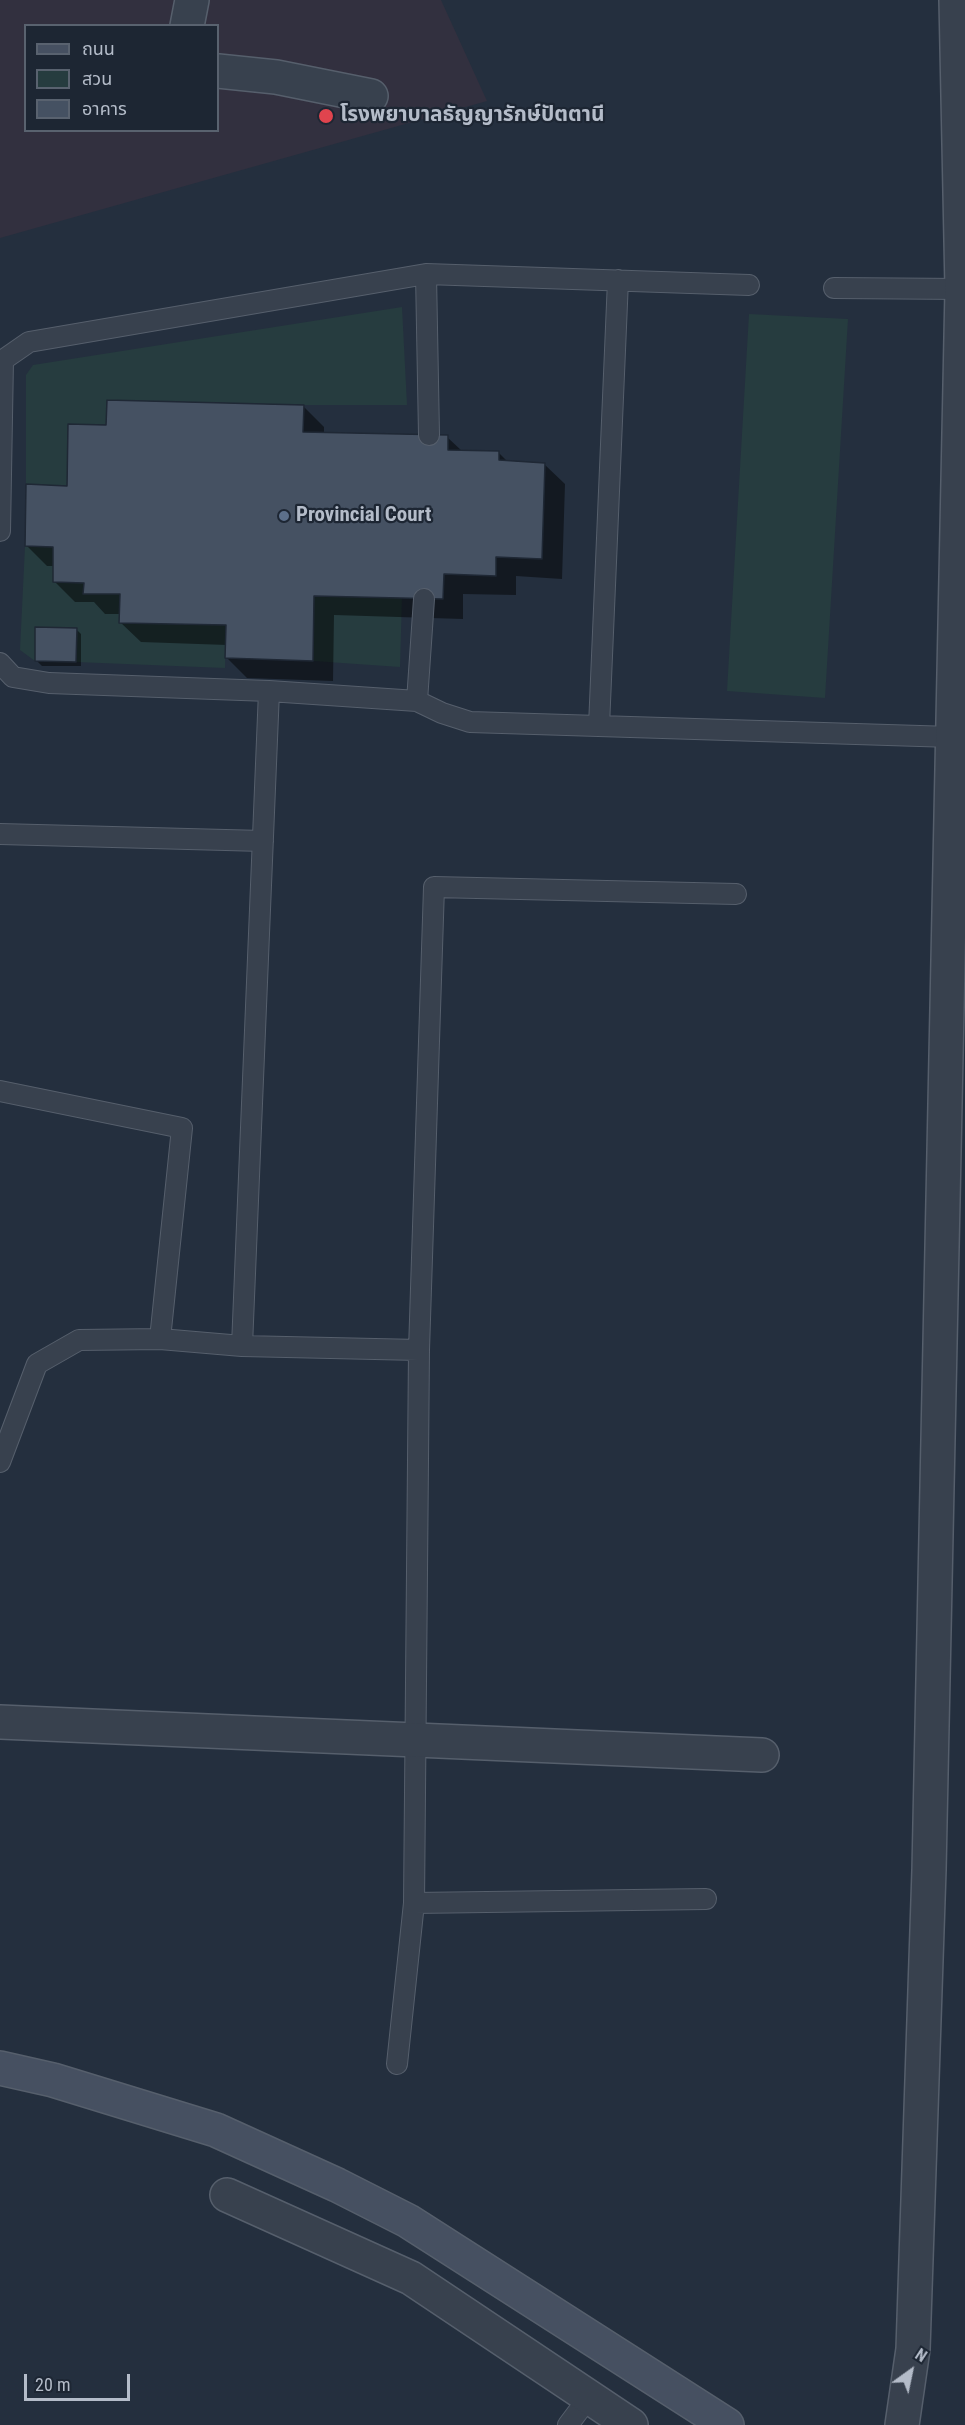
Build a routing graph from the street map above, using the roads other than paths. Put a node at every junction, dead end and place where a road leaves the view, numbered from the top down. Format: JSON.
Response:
{"nodes":[{"id":1,"x":192,"y":0,"type":"edge"},
{"id":2,"x":956,"y":0,"type":"edge"},
{"id":3,"x":187,"y":24,"type":"edge"},
{"id":4,"x":219,"y":71,"type":"edge"},
{"id":5,"x":371,"y":96,"type":"dead end"},
{"id":6,"x":964,"y":253,"type":"edge"},
{"id":7,"x":426,"y":274,"type":"junction"},
{"id":8,"x":618,"y":280,"type":"junction"},
{"id":9,"x":749,"y":285,"type":"dead end"},
{"id":10,"x":834,"y":288,"type":"dead end"},
{"id":11,"x":962,"y":289,"type":"junction"},
{"id":12,"x":429,"y":435,"type":"dead end"},
{"id":13,"x":0,"y":531,"type":"edge"},
{"id":14,"x":424,"y":599,"type":"dead end"},
{"id":15,"x":0,"y":663,"type":"edge"},
{"id":16,"x":269,"y":691,"type":"junction"},
{"id":17,"x":417,"y":701,"type":"junction"},
{"id":18,"x":599,"y":726,"type":"junction"},
{"id":19,"x":952,"y":737,"type":"junction"},
{"id":20,"x":0,"y":834,"type":"edge"},
{"id":21,"x":263,"y":841,"type":"junction"},
{"id":22,"x":736,"y":894,"type":"dead end"},
{"id":23,"x":956,"y":959,"type":"edge"},
{"id":24,"x":0,"y":1092,"type":"edge"},
{"id":25,"x":160,"y":1339,"type":"junction"},
{"id":26,"x":242,"y":1346,"type":"junction"},
{"id":27,"x":419,"y":1350,"type":"junction"},
{"id":28,"x":0,"y":1462,"type":"edge"},
{"id":29,"x":0,"y":1722,"type":"edge"},
{"id":30,"x":415,"y":1740,"type":"junction"},
{"id":31,"x":762,"y":1755,"type":"dead end"},
{"id":32,"x":706,"y":1899,"type":"dead end"},
{"id":33,"x":414,"y":1903,"type":"junction"},
{"id":34,"x":396,"y":2064,"type":"dead end"},
{"id":35,"x":0,"y":2068,"type":"edge"},
{"id":36,"x":227,"y":2195,"type":"dead end"},
{"id":37,"x":589,"y":2397,"type":"junction"},
{"id":38,"x":568,"y":2425,"type":"edge"},
{"id":39,"x":631,"y":2425,"type":"edge"},
{"id":40,"x":727,"y":2425,"type":"edge"},
{"id":41,"x":902,"y":2425,"type":"edge"}],
"edges":[{"from":1,"to":3,"type":"street"},
{"from":2,"to":6,"type":"street"},
{"from":4,"to":5,"type":"street"},
{"from":6,"to":11,"type":"street"},
{"from":7,"to":8,"type":"lane"},
{"from":7,"to":12,"type":"lane"},
{"from":7,"to":13,"type":"lane"},
{"from":8,"to":9,"type":"lane"},
{"from":8,"to":18,"type":"lane"},
{"from":10,"to":11,"type":"lane"},
{"from":11,"to":19,"type":"street"},
{"from":14,"to":17,"type":"lane"},
{"from":15,"to":16,"type":"lane"},
{"from":16,"to":17,"type":"lane"},
{"from":16,"to":21,"type":"lane"},
{"from":17,"to":18,"type":"lane"},
{"from":18,"to":19,"type":"lane"},
{"from":19,"to":23,"type":"street"},
{"from":20,"to":21,"type":"lane"},
{"from":21,"to":26,"type":"lane"},
{"from":22,"to":27,"type":"lane"},
{"from":23,"to":41,"type":"street"},
{"from":24,"to":25,"type":"lane"},
{"from":25,"to":26,"type":"lane"},
{"from":25,"to":28,"type":"lane"},
{"from":26,"to":27,"type":"lane"},
{"from":27,"to":30,"type":"lane"},
{"from":29,"to":30,"type":"street"},
{"from":30,"to":31,"type":"street"},
{"from":30,"to":33,"type":"lane"},
{"from":32,"to":33,"type":"lane"},
{"from":33,"to":34,"type":"lane"},
{"from":35,"to":40,"type":"main road"},
{"from":36,"to":37,"type":"street"},
{"from":37,"to":38,"type":"lane"},
{"from":37,"to":39,"type":"street"}]}
